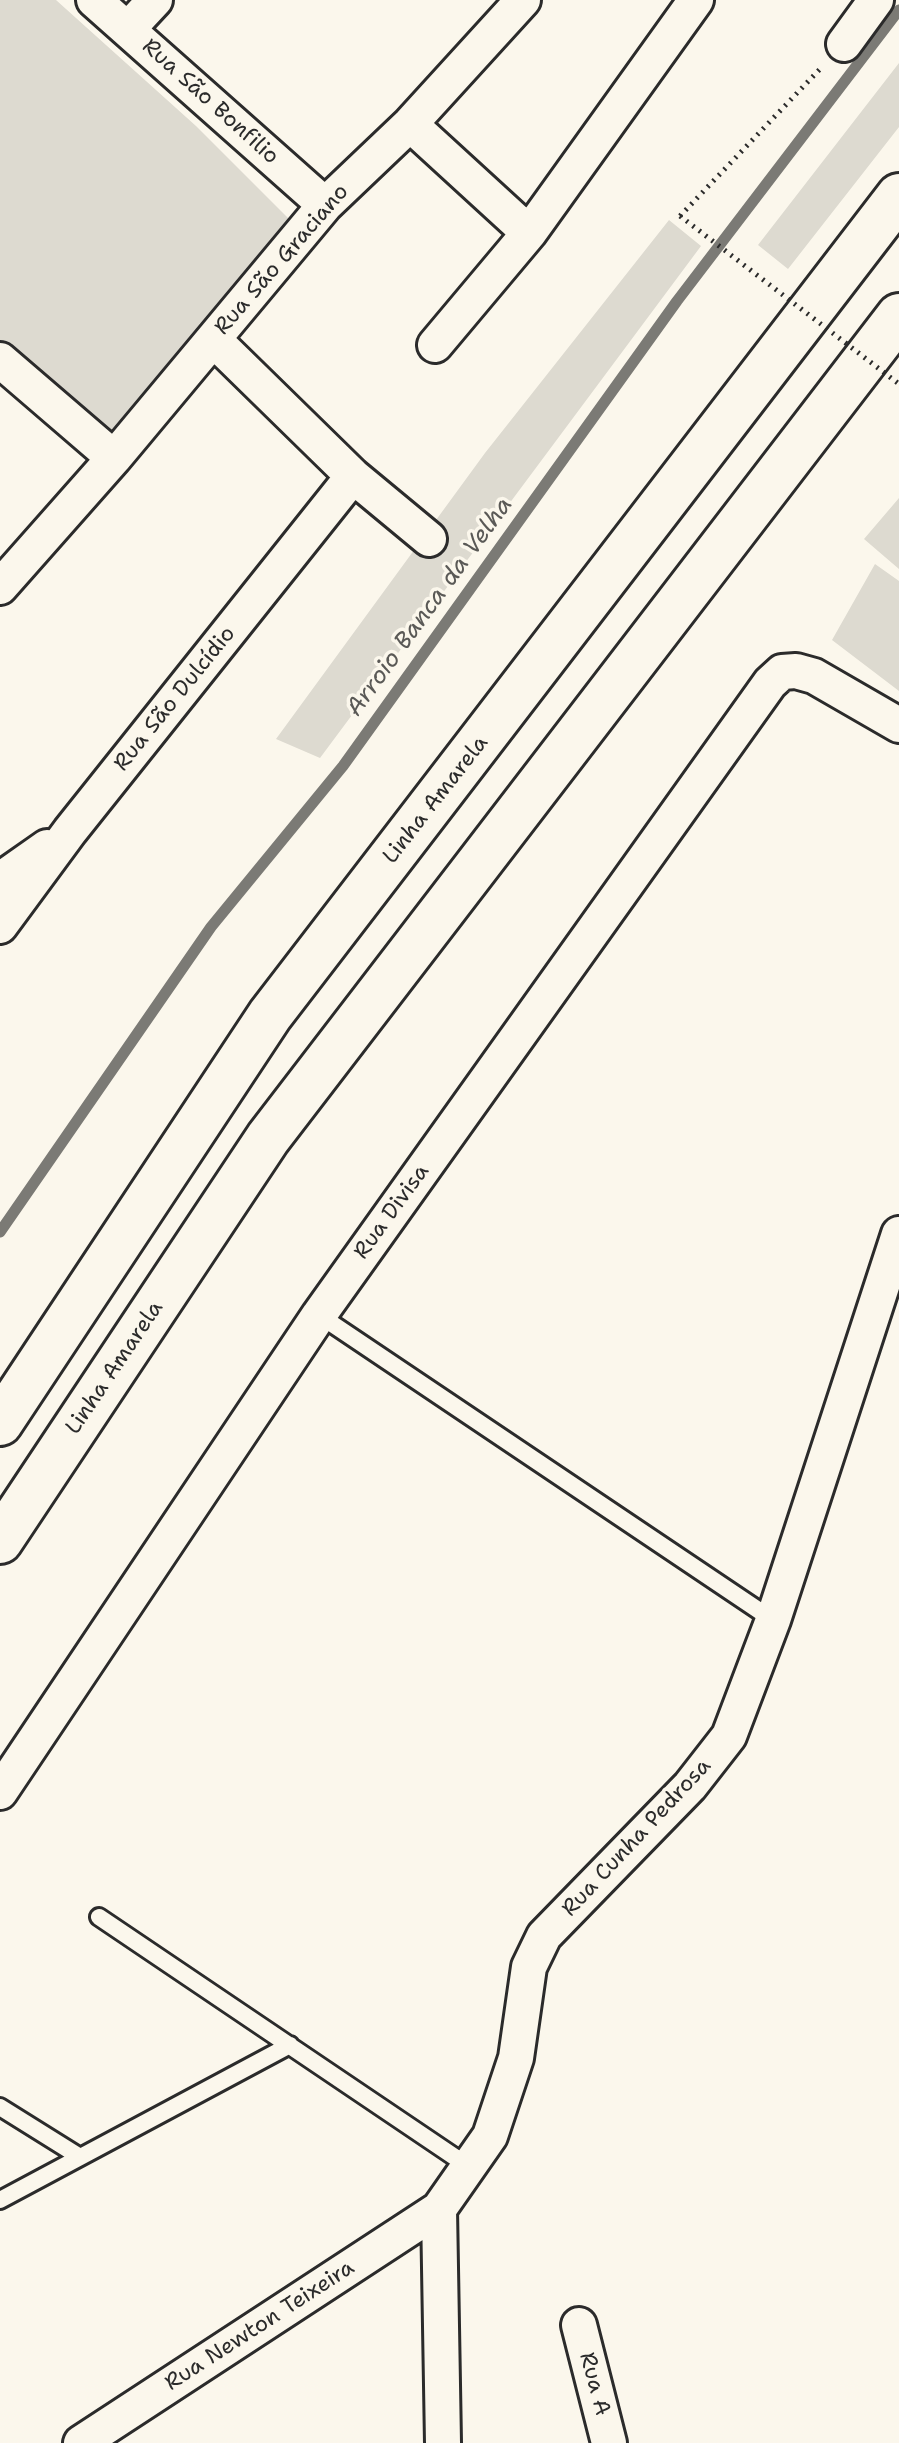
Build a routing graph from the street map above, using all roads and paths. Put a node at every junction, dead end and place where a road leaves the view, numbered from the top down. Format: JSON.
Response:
{"nodes":[{"id":1,"x":94,"y":0,"type":"edge"},
{"id":2,"x":155,"y":0,"type":"edge"},
{"id":3,"x":523,"y":0,"type":"edge"},
{"id":4,"x":696,"y":0,"type":"edge"},
{"id":5,"x":876,"y":0,"type":"edge"},
{"id":6,"x":128,"y":29,"type":"junction"},
{"id":7,"x":844,"y":44,"type":"joint"},
{"id":8,"x":410,"y":124,"type":"junction"},
{"id":9,"x":899,"y":196,"type":"edge"},
{"id":10,"x":325,"y":205,"type":"junction"},
{"id":11,"x":529,"y":233,"type":"junction"},
{"id":12,"x":899,"y":316,"type":"edge"},
{"id":13,"x":214,"y":340,"type":"junction"},
{"id":14,"x":435,"y":345,"type":"dead end"},
{"id":15,"x":0,"y":360,"type":"edge"},
{"id":16,"x":899,"y":384,"type":"edge"},
{"id":17,"x":114,"y":458,"type":"junction"},
{"id":18,"x":353,"y":476,"type":"junction"},
{"id":19,"x":429,"y":539,"type":"dead end"},
{"id":20,"x":0,"y":587,"type":"edge"},
{"id":21,"x":899,"y":725,"type":"edge"},
{"id":22,"x":70,"y":831,"type":"junction"},
{"id":23,"x":0,"y":880,"type":"edge"},
{"id":24,"x":0,"y":926,"type":"edge"},
{"id":25,"x":899,"y":1234,"type":"edge"},
{"id":26,"x":319,"y":1315,"type":"junction"},
{"id":27,"x":0,"y":1423,"type":"edge"},
{"id":28,"x":0,"y":1541,"type":"edge"},
{"id":29,"x":773,"y":1620,"type":"junction"},
{"id":30,"x":0,"y":1792,"type":"edge"},
{"id":31,"x":99,"y":1917,"type":"dead end"},
{"id":32,"x":290,"y":2045,"type":"junction"},
{"id":33,"x":0,"y":2107,"type":"edge"},
{"id":34,"x":80,"y":2157,"type":"junction"},
{"id":35,"x":468,"y":2166,"type":"junction"},
{"id":36,"x":0,"y":2200,"type":"edge"},
{"id":37,"x":439,"y":2209,"type":"junction"},
{"id":38,"x":579,"y":2325,"type":"dead end"},
{"id":39,"x":81,"y":2443,"type":"edge"},
{"id":40,"x":443,"y":2443,"type":"edge"},
{"id":41,"x":609,"y":2443,"type":"edge"}],
"edges":[{"from":1,"to":6,"type":"street","name":"Rua São Bonfilio"},
{"from":2,"to":6,"type":"street"},
{"from":3,"to":8,"type":"street","name":"Rua São Graciano"},
{"from":4,"to":11,"type":"street"},
{"from":5,"to":7,"type":"street"},
{"from":6,"to":10,"type":"street","name":"Rua São Bonfilio"},
{"from":7,"to":16,"type":"path","bridge":true},
{"from":8,"to":10,"type":"street","name":"Rua São Graciano"},
{"from":8,"to":11,"type":"street"},
{"from":9,"to":27,"type":"highway","name":"Linha Amarela"},
{"from":10,"to":13,"type":"street","name":"Rua São Graciano"},
{"from":11,"to":14,"type":"street"},
{"from":12,"to":28,"type":"highway","name":"Linha Amarela"},
{"from":13,"to":17,"type":"street","name":"Rua São Graciano"},
{"from":13,"to":18,"type":"street"},
{"from":15,"to":17,"type":"street"},
{"from":17,"to":20,"type":"street","name":"Rua São Graciano"},
{"from":18,"to":19,"type":"street"},
{"from":18,"to":22,"type":"street","name":"Rua São Dulcídio"},
{"from":21,"to":26,"type":"street","name":"Rua Divisa"},
{"from":22,"to":23,"type":"street"},
{"from":22,"to":24,"type":"street","name":"Rua São Dulcídio"},
{"from":25,"to":29,"type":"street","name":"Rua Cunha Pedrosa"},
{"from":26,"to":29,"type":"lane"},
{"from":26,"to":30,"type":"street","name":"Rua Divisa"},
{"from":29,"to":35,"type":"street","name":"Rua Cunha Pedrosa"},
{"from":31,"to":32,"type":"lane"},
{"from":32,"to":34,"type":"lane"},
{"from":32,"to":35,"type":"lane"},
{"from":33,"to":34,"type":"lane"},
{"from":34,"to":36,"type":"lane"},
{"from":35,"to":37,"type":"street","name":"Rua Cunha Pedrosa"},
{"from":37,"to":39,"type":"street","name":"Rua Newton Teixeira"},
{"from":37,"to":40,"type":"street"},
{"from":38,"to":41,"type":"street","name":"Rua A"}]}
